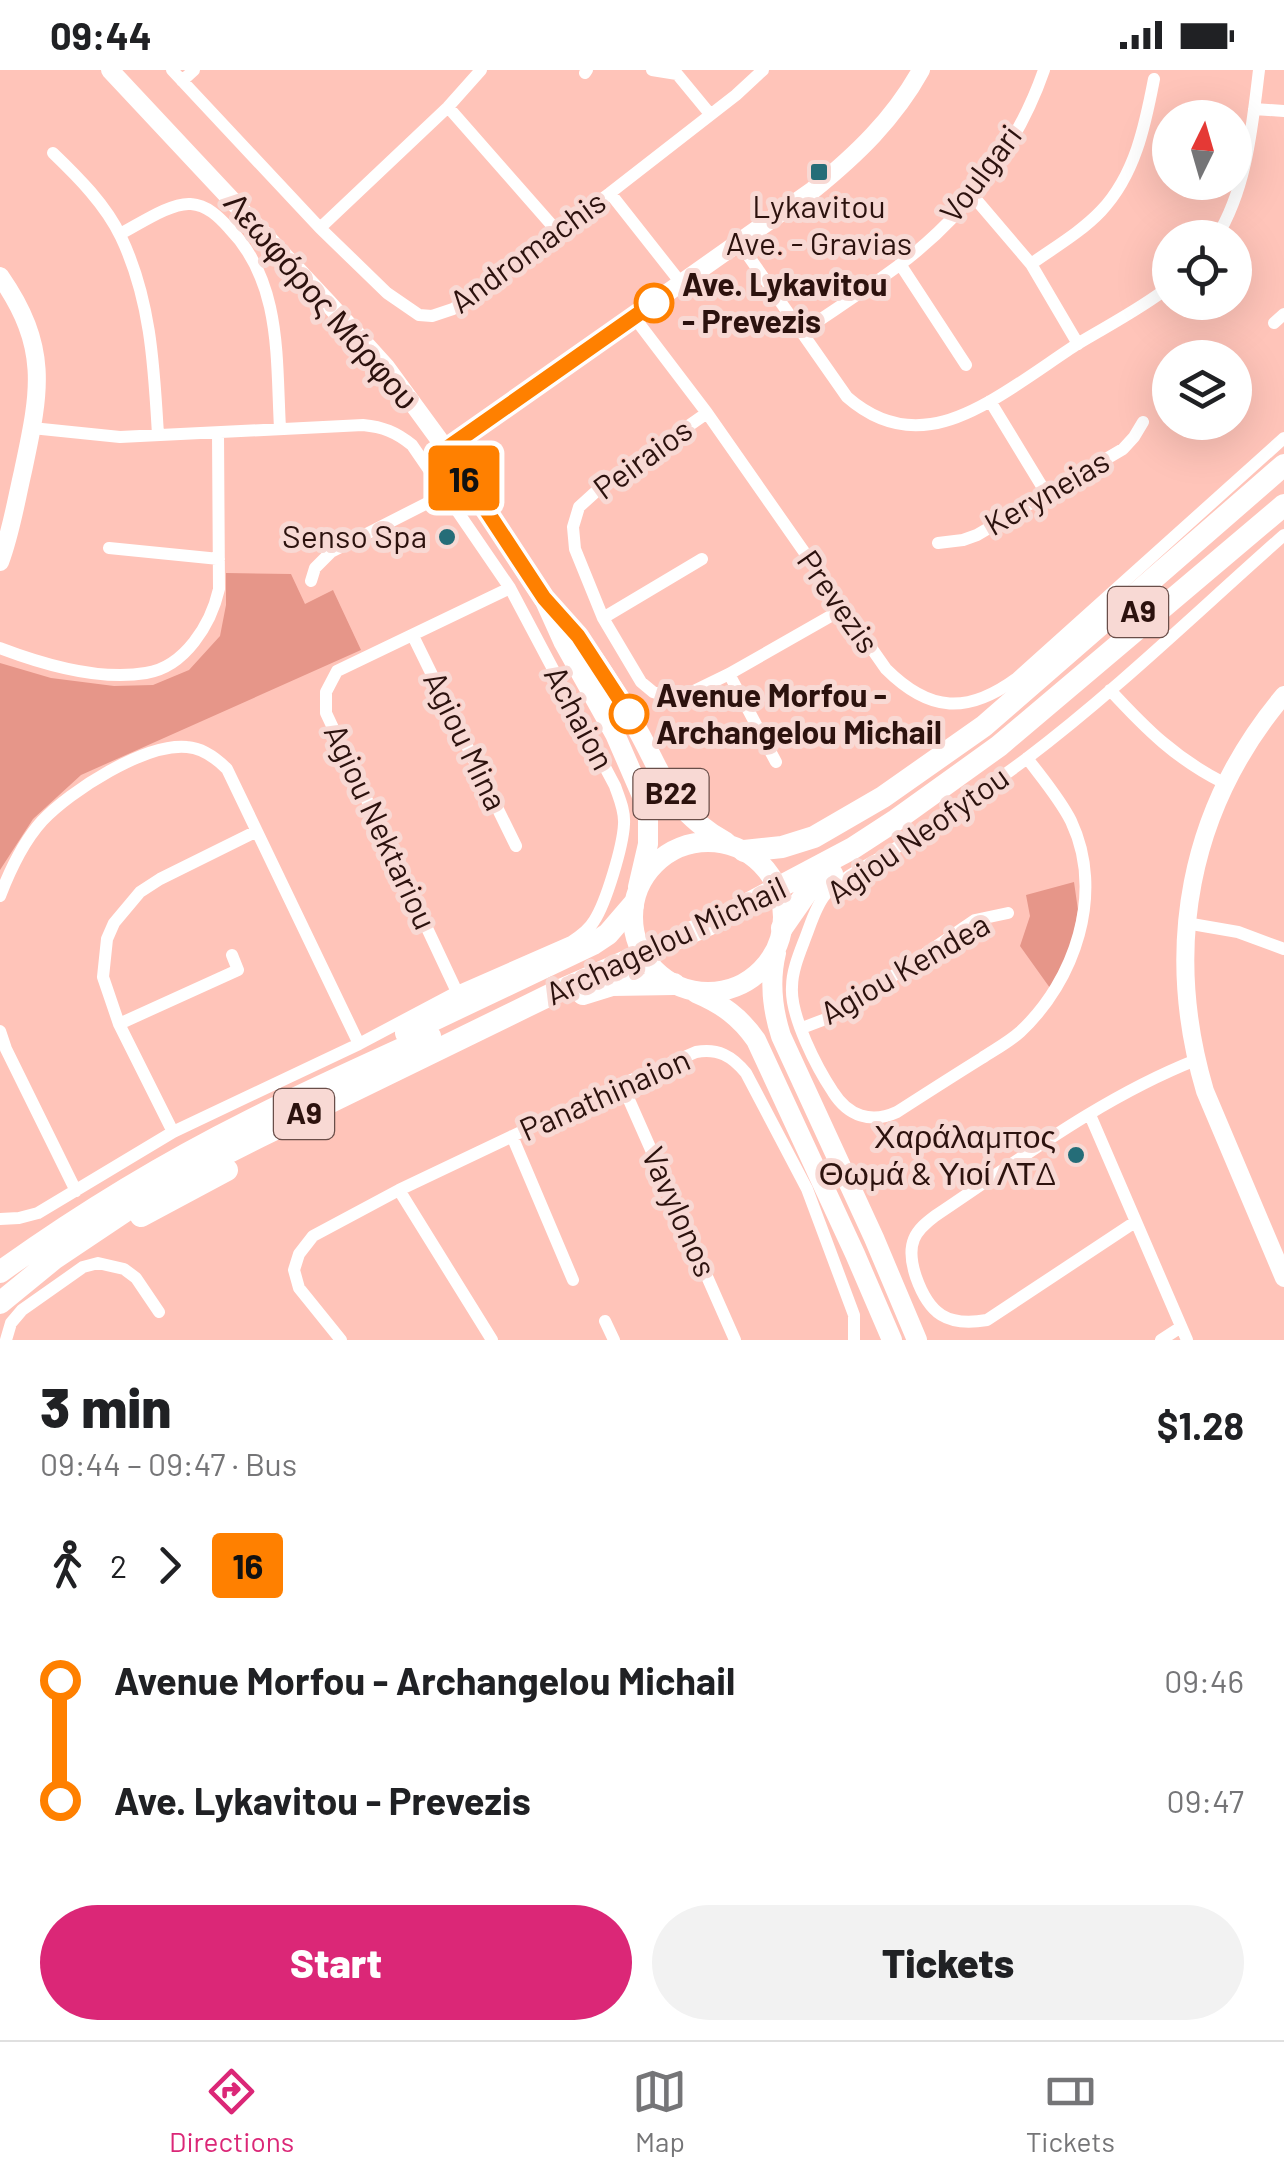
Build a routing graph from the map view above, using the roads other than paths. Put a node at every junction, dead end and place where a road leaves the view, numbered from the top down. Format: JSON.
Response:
{"nodes":[{"id":1,"x":110,"y":70,"type":"edge"},
{"id":2,"x":194,"y":70,"type":"edge"},
{"id":3,"x":481,"y":70,"type":"edge"},
{"id":4,"x":652,"y":70,"type":"edge"},
{"id":5,"x":764,"y":70,"type":"edge"},
{"id":6,"x":921,"y":70,"type":"edge"},
{"id":7,"x":1044,"y":70,"type":"edge"},
{"id":8,"x":1258,"y":70,"type":"edge"},
{"id":9,"x":177,"y":75,"type":"edge"},
{"id":10,"x":1154,"y":79,"type":"dead end"},
{"id":11,"x":448,"y":107,"type":"junction"},
{"id":12,"x":1254,"y":109,"type":"junction"},
{"id":13,"x":1284,"y":111,"type":"edge"},
{"id":14,"x":710,"y":114,"type":"junction"},
{"id":15,"x":52,"y":153,"type":"dead end"},
{"id":16,"x":610,"y":193,"type":"junction"},
{"id":17,"x":973,"y":196,"type":"junction"},
{"id":18,"x":1225,"y":220,"type":"edge"},
{"id":19,"x":320,"y":228,"type":"junction"},
{"id":20,"x":557,"y":231,"type":"junction"},
{"id":21,"x":120,"y":234,"type":"junction"},
{"id":22,"x":740,"y":244,"type":"junction"},
{"id":23,"x":900,"y":264,"type":"junction"},
{"id":24,"x":1031,"y":264,"type":"junction"},
{"id":25,"x":0,"y":276,"type":"edge"},
{"id":26,"x":681,"y":283,"type":"junction"},
{"id":27,"x":1152,"y":297,"type":"edge"},
{"id":28,"x":634,"y":318,"type":"junction"},
{"id":29,"x":802,"y":332,"type":"junction"},
{"id":30,"x":1078,"y":344,"type":"junction"},
{"id":31,"x":966,"y":365,"type":"dead end"},
{"id":32,"x":990,"y":401,"type":"junction"},
{"id":33,"x":707,"y":412,"type":"junction"},
{"id":34,"x":1143,"y":422,"type":"dead end"},
{"id":35,"x":32,"y":428,"type":"junction"},
{"id":36,"x":280,"y":428,"type":"junction"},
{"id":37,"x":218,"y":433,"type":"junction"},
{"id":38,"x":158,"y":436,"type":"junction"},
{"id":39,"x":1284,"y":438,"type":"edge"},
{"id":40,"x":446,"y":449,"type":"junction"},
{"id":41,"x":1284,"y":465,"type":"edge"},
{"id":42,"x":1284,"y":486,"type":"edge"},
{"id":43,"x":1046,"y":493,"type":"junction"},
{"id":44,"x":445,"y":494,"type":"junction"},
{"id":45,"x":1284,"y":505,"type":"edge"},
{"id":46,"x":1284,"y":523,"type":"edge"},
{"id":47,"x":1284,"y":535,"type":"edge"},
{"id":48,"x":938,"y":543,"type":"dead end"},
{"id":49,"x":109,"y":548,"type":"dead end"},
{"id":50,"x":702,"y":559,"type":"dead end"},
{"id":51,"x":220,"y":560,"type":"junction"},
{"id":52,"x":0,"y":562,"type":"edge"},
{"id":53,"x":310,"y":581,"type":"dead end"},
{"id":54,"x":510,"y":588,"type":"junction"},
{"id":55,"x":544,"y":598,"type":"junction"},
{"id":56,"x":842,"y":609,"type":"junction"},
{"id":57,"x":603,"y":618,"type":"junction"},
{"id":58,"x":413,"y":636,"type":"junction"},
{"id":59,"x":0,"y":648,"type":"edge"},
{"id":60,"x":729,"y":674,"type":"junction"},
{"id":61,"x":1110,"y":690,"type":"junction"},
{"id":62,"x":1284,"y":694,"type":"edge"},
{"id":63,"x":1027,"y":758,"type":"junction"},
{"id":64,"x":776,"y":762,"type":"dead end"},
{"id":65,"x":1224,"y":784,"type":"junction"},
{"id":66,"x":255,"y":832,"type":"junction"},
{"id":67,"x":516,"y":846,"type":"dead end"},
{"id":68,"x":738,"y":848,"type":"junction"},
{"id":69,"x":0,"y":896,"type":"edge"},
{"id":70,"x":636,"y":896,"type":"junction"},
{"id":71,"x":1008,"y":913,"type":"dead end"},
{"id":72,"x":1186,"y":923,"type":"junction"},
{"id":73,"x":780,"y":937,"type":"junction"},
{"id":74,"x":1284,"y":948,"type":"edge"},
{"id":75,"x":232,"y":955,"type":"dead end"},
{"id":76,"x":680,"y":986,"type":"junction"},
{"id":77,"x":457,"y":992,"type":"junction"},
{"id":78,"x":119,"y":1024,"type":"junction"},
{"id":79,"x":802,"y":1028,"type":"junction"},
{"id":80,"x":0,"y":1031,"type":"edge"},
{"id":81,"x":359,"y":1044,"type":"junction"},
{"id":82,"x":1196,"y":1060,"type":"junction"},
{"id":83,"x":622,"y":1084,"type":"junction"},
{"id":84,"x":1090,"y":1115,"type":"junction"},
{"id":85,"x":172,"y":1132,"type":"junction"},
{"id":86,"x":512,"y":1136,"type":"junction"},
{"id":87,"x":399,"y":1190,"type":"junction"},
{"id":88,"x":76,"y":1191,"type":"junction"},
{"id":89,"x":0,"y":1219,"type":"edge"},
{"id":90,"x":1135,"y":1222,"type":"junction"},
{"id":91,"x":4,"y":1269,"type":"edge"},
{"id":92,"x":1284,"y":1278,"type":"edge"},
{"id":93,"x":573,"y":1280,"type":"dead end"},
{"id":94,"x":1,"y":1302,"type":"edge"},
{"id":95,"x":158,"y":1312,"type":"dead end"},
{"id":96,"x":605,"y":1321,"type":"dead end"},
{"id":97,"x":1184,"y":1334,"type":"edge"},
{"id":98,"x":6,"y":1340,"type":"edge"},
{"id":99,"x":341,"y":1340,"type":"edge"},
{"id":100,"x":492,"y":1340,"type":"edge"},
{"id":101,"x":614,"y":1340,"type":"edge"},
{"id":102,"x":735,"y":1340,"type":"edge"},
{"id":103,"x":854,"y":1340,"type":"edge"},
{"id":104,"x":892,"y":1340,"type":"edge"},
{"id":105,"x":918,"y":1340,"type":"edge"},
{"id":106,"x":1161,"y":1340,"type":"edge"}],
"edges":[{"from":1,"to":40,"type":"main road","name":"Λεωφόρος Μόρφου"},
{"from":2,"to":9,"type":"street"},
{"from":3,"to":11,"type":"street"},
{"from":4,"to":14,"type":"street"},
{"from":5,"to":14,"type":"street","name":"Andromachis"},
{"from":6,"to":22,"type":"main road"},
{"from":7,"to":17,"type":"street","name":"Voulgari"},
{"from":8,"to":12,"type":"street"},
{"from":9,"to":19,"type":"street","name":"Andromachis"},
{"from":10,"to":24,"type":"street"},
{"from":11,"to":19,"type":"street"},
{"from":11,"to":20,"type":"street"},
{"from":12,"to":13,"type":"street"},
{"from":12,"to":18,"type":"street"},
{"from":14,"to":16,"type":"street","name":"Andromachis"},
{"from":15,"to":21,"type":"street"},
{"from":16,"to":20,"type":"street","name":"Andromachis"},
{"from":16,"to":26,"type":"street"},
{"from":17,"to":23,"type":"street","name":"Voulgari"},
{"from":17,"to":24,"type":"street"},
{"from":19,"to":20,"type":"street","name":"Andromachis"},
{"from":21,"to":36,"type":"street"},
{"from":21,"to":38,"type":"street"},
{"from":22,"to":26,"type":"main road"},
{"from":22,"to":29,"type":"street"},
{"from":23,"to":29,"type":"street","name":"Voulgari"},
{"from":23,"to":31,"type":"street"},
{"from":24,"to":30,"type":"street"},
{"from":25,"to":35,"type":"main road"},
{"from":26,"to":28,"type":"main road"},
{"from":27,"to":30,"type":"street"},
{"from":28,"to":33,"type":"street","name":"Prevezis"},
{"from":28,"to":40,"type":"main road"},
{"from":29,"to":32,"type":"street"},
{"from":30,"to":32,"type":"street"},
{"from":32,"to":43,"type":"street"},
{"from":33,"to":56,"type":"street","name":"Prevezis"},
{"from":33,"to":57,"type":"street","name":"Peiraios"},
{"from":34,"to":43,"type":"street","name":"Keryneias"},
{"from":35,"to":38,"type":"street","name":"Achaion"},
{"from":35,"to":52,"type":"main road"},
{"from":36,"to":37,"type":"street","name":"Achaion"},
{"from":36,"to":44,"type":"street","name":"Achaion"},
{"from":37,"to":38,"type":"street","name":"Achaion"},
{"from":37,"to":51,"type":"street"},
{"from":39,"to":56,"type":"street","name":"Prevezis"},
{"from":40,"to":55,"type":"main road","name":"Λεωφόρος Μόρφου","number":"B22"},
{"from":41,"to":68,"type":"highway"},
{"from":42,"to":91,"type":"highway","name":"Archagelou Michail","number":"A9"},
{"from":43,"to":48,"type":"street","name":"Keryneias"},
{"from":44,"to":53,"type":"street"},
{"from":44,"to":54,"type":"street","name":"Achaion"},
{"from":45,"to":94,"type":"highway","name":"Archagelou Michail","number":"A9"},
{"from":46,"to":73,"type":"highway"},
{"from":47,"to":61,"type":"street","name":"Agiou Neofytou"},
{"from":49,"to":51,"type":"street"},
{"from":50,"to":57,"type":"street"},
{"from":51,"to":59,"type":"street"},
{"from":54,"to":58,"type":"street","name":"Agiou Nektariou"},
{"from":54,"to":77,"type":"street","name":"Achaion"},
{"from":55,"to":68,"type":"main road","name":"Λεωφόρος Μόρφου","number":"B22"},
{"from":55,"to":70,"type":"main road","name":"Λεωφόρος Μόρφου","number":"B22"},
{"from":56,"to":60,"type":"street","name":"Peiraios"},
{"from":57,"to":60,"type":"street","name":"Peiraios"},
{"from":58,"to":67,"type":"street","name":"Agiou Mina"},
{"from":58,"to":77,"type":"street","name":"Agiou Nektariou"},
{"from":60,"to":64,"type":"street"},
{"from":61,"to":63,"type":"street","name":"Agiou Neofytou"},
{"from":61,"to":65,"type":"street"},
{"from":62,"to":65,"type":"main road"},
{"from":63,"to":79,"type":"street","name":"Agiou Neofytou"},
{"from":63,"to":79,"type":"street","name":"Agiou Neofytou"},
{"from":65,"to":72,"type":"main road"},
{"from":66,"to":69,"type":"street"},
{"from":66,"to":78,"type":"street"},
{"from":66,"to":81,"type":"street"},
{"from":68,"to":70,"type":"main road","number":"B22"},
{"from":68,"to":73,"type":"main road","number":"B22"},
{"from":70,"to":76,"type":"main road","number":"B22"},
{"from":70,"to":91,"type":"highway"},
{"from":71,"to":79,"type":"street","name":"Agiou Kendea"},
{"from":72,"to":74,"type":"street"},
{"from":72,"to":82,"type":"main road"},
{"from":73,"to":76,"type":"main road"},
{"from":73,"to":105,"type":"main road","number":"B22"},
{"from":75,"to":78,"type":"street"},
{"from":76,"to":94,"type":"highway"},
{"from":76,"to":104,"type":"main road","number":"B22"},
{"from":77,"to":81,"type":"street","name":"Achaion"},
{"from":78,"to":85,"type":"street"},
{"from":80,"to":88,"type":"street"},
{"from":81,"to":85,"type":"street","name":"Achaion"},
{"from":82,"to":84,"type":"street"},
{"from":82,"to":92,"type":"main road"},
{"from":83,"to":86,"type":"street","name":"Panathinaion"},
{"from":83,"to":102,"type":"street","name":"Vavylonos"},
{"from":83,"to":103,"type":"street","name":"Panathinaion"},
{"from":84,"to":90,"type":"street"},
{"from":84,"to":90,"type":"street"},
{"from":85,"to":88,"type":"street","name":"Achaion"},
{"from":86,"to":87,"type":"street","name":"Panathinaion"},
{"from":86,"to":93,"type":"street"},
{"from":87,"to":99,"type":"street","name":"Panathinaion"},
{"from":87,"to":100,"type":"street"},
{"from":88,"to":89,"type":"street","name":"Achaion"},
{"from":90,"to":97,"type":"street"},
{"from":95,"to":98,"type":"street"},
{"from":96,"to":101,"type":"street"},
{"from":97,"to":106,"type":"street"}]}
